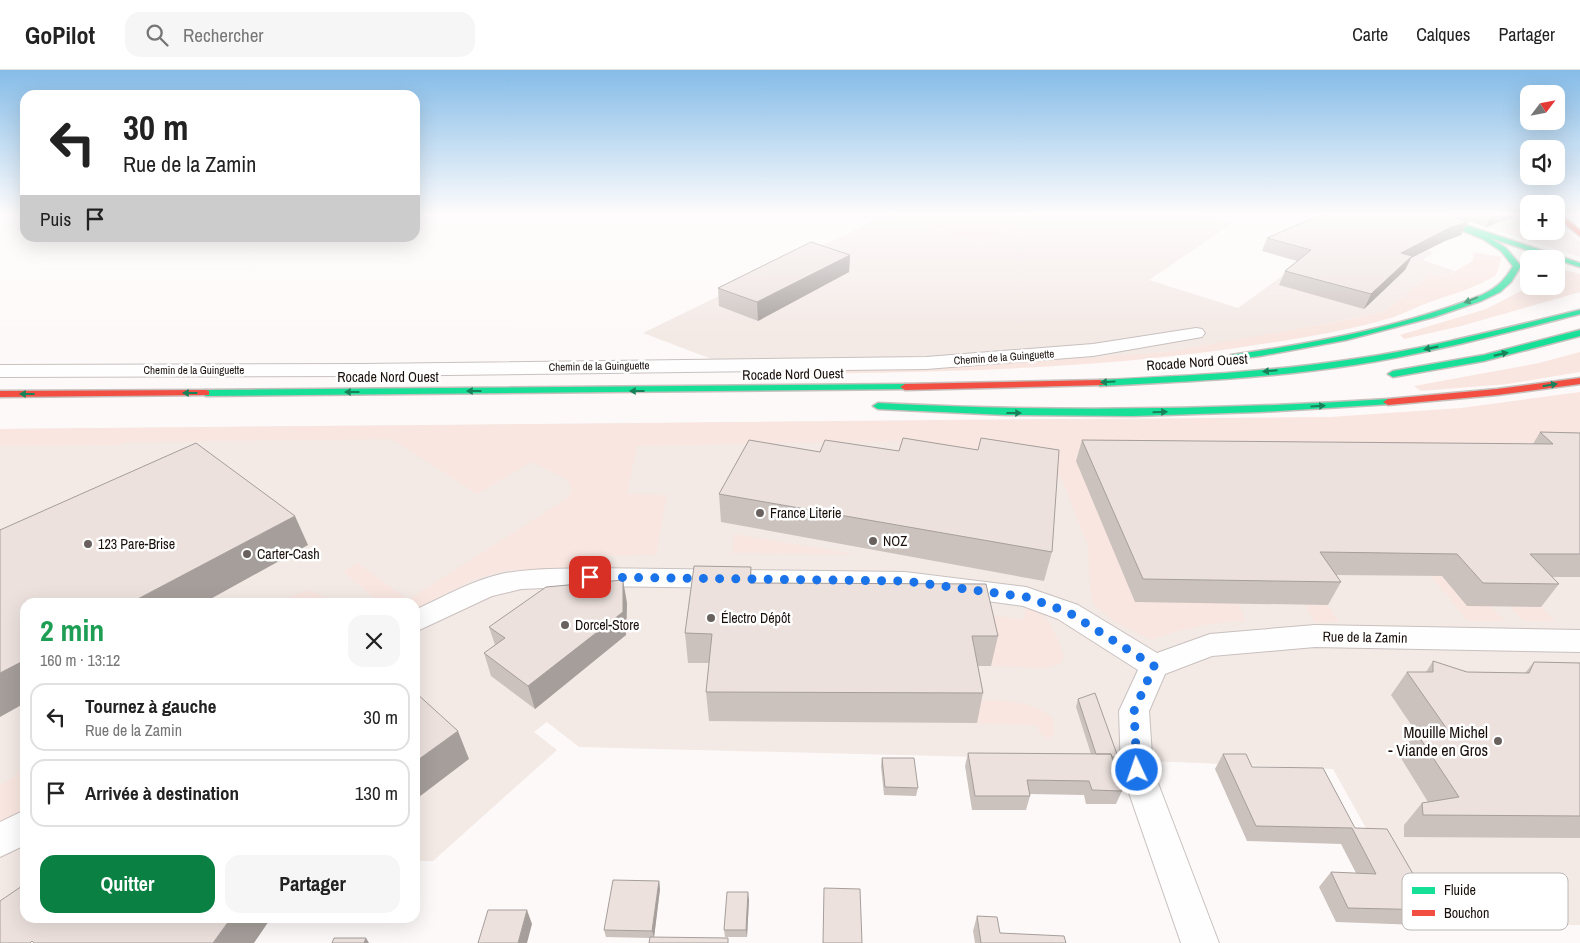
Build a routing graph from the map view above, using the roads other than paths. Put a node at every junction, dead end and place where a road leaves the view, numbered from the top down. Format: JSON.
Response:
{"nodes":[{"id":1,"x":1508,"y":255,"type":"edge"},
{"id":2,"x":1549,"y":255,"type":"edge"},
{"id":3,"x":1580,"y":265,"type":"edge"},
{"id":4,"x":1580,"y":303,"type":"edge"},
{"id":5,"x":1580,"y":312,"type":"edge"},
{"id":6,"x":1196,"y":333,"type":"dead end"},
{"id":7,"x":1580,"y":333,"type":"edge"},
{"id":8,"x":1456,"y":343,"type":"junction"},
{"id":9,"x":1216,"y":360,"type":"dead end"},
{"id":10,"x":0,"y":371,"type":"edge"},
{"id":11,"x":1103,"y":371,"type":"dead end"},
{"id":12,"x":1383,"y":376,"type":"dead end"},
{"id":13,"x":1580,"y":381,"type":"edge"},
{"id":14,"x":686,"y":390,"type":"junction"},
{"id":15,"x":0,"y":394,"type":"edge"},
{"id":16,"x":1094,"y":401,"type":"dead end"},
{"id":17,"x":420,"y":620,"type":"edge"},
{"id":18,"x":1580,"y":640,"type":"edge"},
{"id":19,"x":1154,"y":666,"type":"junction"},
{"id":20,"x":20,"y":829,"type":"edge"},
{"id":21,"x":0,"y":841,"type":"edge"},
{"id":22,"x":1200,"y":943,"type":"edge"}],
"edges":[{"from":1,"to":9,"type":"main road","one_way":true},
{"from":2,"to":3,"type":"main road"},
{"from":4,"to":8,"type":"main road"},
{"from":5,"to":8,"type":"main road","name":"Rocade Nord Ouest"},
{"from":6,"to":10,"type":"street","name":"Chemin de la Guinguette"},
{"from":12,"to":7,"type":"main road","one_way":true},
{"from":8,"to":14,"type":"main road","name":"Rocade Nord Ouest","one_way":true},
{"from":11,"to":14,"type":"main road"},
{"from":16,"to":13,"type":"main road","one_way":true},
{"from":14,"to":15,"type":"main road","name":"Rocade Nord Ouest","one_way":true},
{"from":17,"to":19,"type":"street"},
{"from":18,"to":19,"type":"street","name":"Rue de la Zamin"},
{"from":19,"to":22,"type":"street"},
{"from":20,"to":21,"type":"street"}]}
